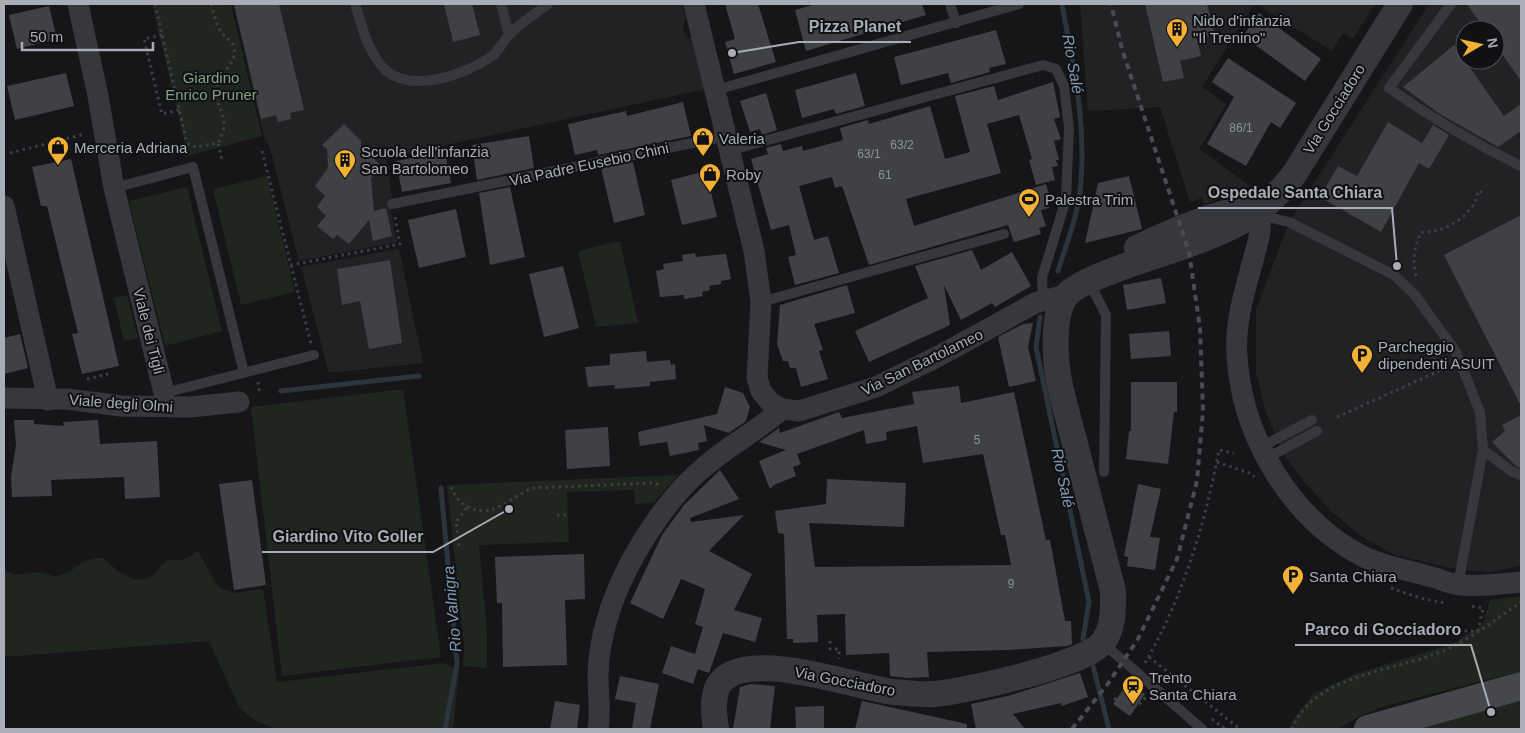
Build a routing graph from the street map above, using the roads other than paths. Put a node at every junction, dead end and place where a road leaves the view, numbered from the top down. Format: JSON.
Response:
{"nodes":[{"id":1,"x":78,"y":4,"type":"edge"},
{"id":2,"x":355,"y":4,"type":"edge"},
{"id":3,"x":501,"y":4,"type":"edge"},
{"id":4,"x":548,"y":4,"type":"edge"},
{"id":5,"x":694,"y":4,"type":"edge"},
{"id":6,"x":950,"y":4,"type":"edge"},
{"id":7,"x":1019,"y":4,"type":"edge"},
{"id":8,"x":1400,"y":4,"type":"edge"},
{"id":9,"x":1451,"y":4,"type":"edge"},
{"id":10,"x":956,"y":23,"type":"junction"},
{"id":11,"x":509,"y":34,"type":"junction"},
{"id":12,"x":716,"y":90,"type":"junction"},
{"id":13,"x":729,"y":143,"type":"junction"},
{"id":14,"x":1521,"y":166,"type":"edge"},
{"id":15,"x":114,"y":188,"type":"junction"},
{"id":16,"x":392,"y":204,"type":"road end"},
{"id":17,"x":1260,"y":211,"type":"junction"},
{"id":18,"x":5,"y":218,"type":"edge"},
{"id":19,"x":1004,"y":234,"type":"dead end"},
{"id":20,"x":1095,"y":277,"type":"junction"},
{"id":21,"x":1054,"y":298,"type":"junction"},
{"id":22,"x":761,"y":302,"type":"junction"},
{"id":23,"x":314,"y":355,"type":"road end"},
{"id":24,"x":244,"y":373,"type":"junction"},
{"id":25,"x":164,"y":393,"type":"joint"},
{"id":26,"x":4,"y":398,"type":"edge"},
{"id":27,"x":48,"y":400,"type":"junction"},
{"id":28,"x":239,"y":402,"type":"dead end"},
{"id":29,"x":782,"y":409,"type":"junction"},
{"id":30,"x":1312,"y":420,"type":"dead end"},
{"id":31,"x":1317,"y":431,"type":"dead end"},
{"id":32,"x":1483,"y":450,"type":"junction"},
{"id":33,"x":1266,"y":456,"type":"junction"},
{"id":34,"x":1104,"y":472,"type":"dead end"},
{"id":35,"x":1521,"y":475,"type":"edge"},
{"id":36,"x":1521,"y":582,"type":"edge"},
{"id":37,"x":1458,"y":585,"type":"junction"},
{"id":38,"x":1103,"y":642,"type":"junction"},
{"id":39,"x":1521,"y":686,"type":"edge"},
{"id":40,"x":598,"y":729,"type":"edge"},
{"id":41,"x":716,"y":729,"type":"edge"},
{"id":42,"x":1202,"y":729,"type":"edge"},
{"id":43,"x":1368,"y":729,"type":"edge"}],
"edges":[{"from":1,"to":15,"type":"street","name":"Viale dei Tigli"},
{"from":2,"to":11,"type":"lane"},
{"from":3,"to":11,"type":"lane"},
{"from":4,"to":11,"type":"lane"},
{"from":5,"to":12,"type":"street"},
{"from":6,"to":10,"type":"lane"},
{"from":7,"to":10,"type":"lane"},
{"from":8,"to":17,"type":"street","name":"Via Gocciadoro"},
{"from":9,"to":14,"type":"lane"},
{"from":10,"to":12,"type":"lane"},
{"from":12,"to":13,"type":"street"},
{"from":13,"to":16,"type":"lane","name":"Via Padre Eusebio Chini"},
{"from":13,"to":21,"type":"lane","name":"Via Padre Eusebio Chini"},
{"from":13,"to":22,"type":"street"},
{"from":15,"to":24,"type":"lane"},
{"from":15,"to":25,"type":"street","name":"Viale dei Tigli"},
{"from":17,"to":20,"type":"street","name":"Via Gocciadoro"},
{"from":17,"to":32,"type":"lane"},
{"from":17,"to":33,"type":"street"},
{"from":18,"to":27,"type":"street"},
{"from":19,"to":22,"type":"lane"},
{"from":20,"to":21,"type":"street","name":"Via Gocciadoro"},
{"from":20,"to":34,"type":"lane"},
{"from":21,"to":29,"type":"street","name":"Via San Bartolameo"},
{"from":21,"to":38,"type":"street"},
{"from":22,"to":29,"type":"street"},
{"from":23,"to":24,"type":"lane","name":"Viale dei Tigli"},
{"from":24,"to":25,"type":"lane","name":"Viale dei Tigli"},
{"from":26,"to":27,"type":"street","name":"Viale degli Olmi"},
{"from":27,"to":28,"type":"street","name":"Viale degli Olmi"},
{"from":29,"to":40,"type":"street"},
{"from":30,"to":33,"type":"lane"},
{"from":31,"to":33,"type":"lane"},
{"from":32,"to":35,"type":"lane"},
{"from":32,"to":37,"type":"lane"},
{"from":33,"to":37,"type":"street"},
{"from":36,"to":37,"type":"street"},
{"from":38,"to":41,"type":"street","name":"Via Gocciadoro"},
{"from":38,"to":42,"type":"lane"},
{"from":39,"to":43,"type":"main road"}]}
